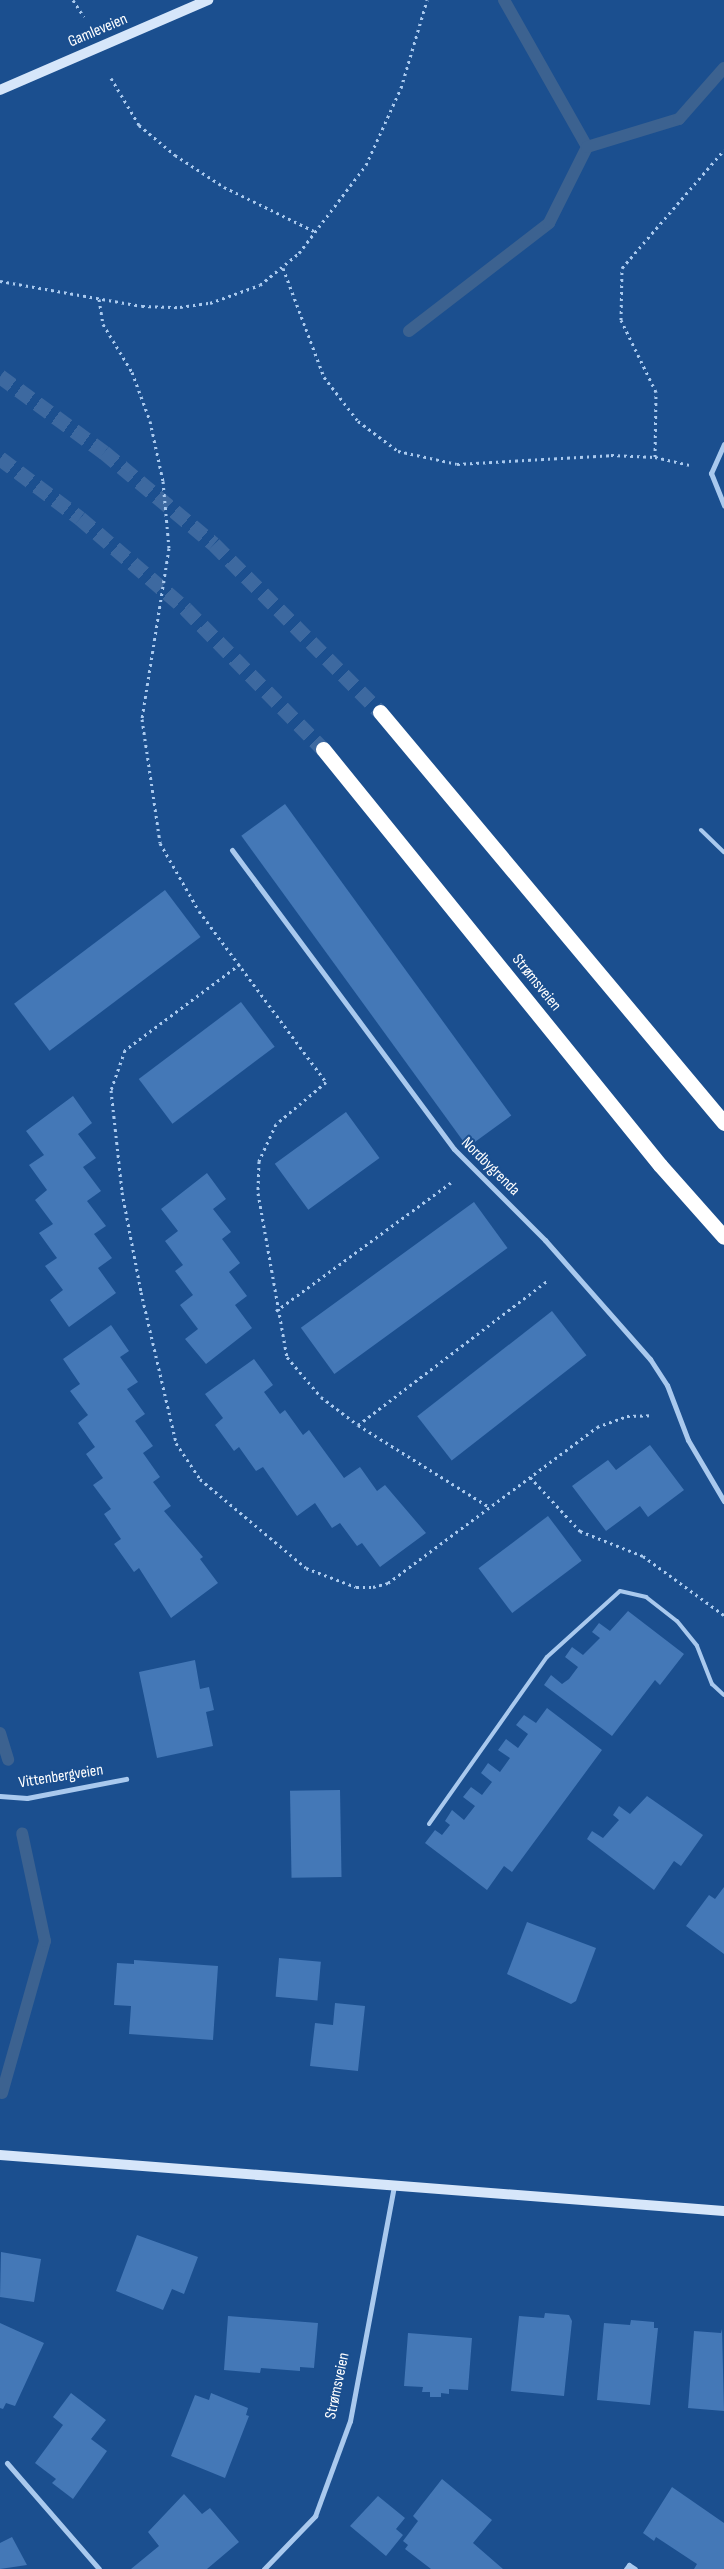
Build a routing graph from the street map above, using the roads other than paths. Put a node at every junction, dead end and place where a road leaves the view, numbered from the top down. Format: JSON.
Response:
{"nodes":[{"id":1,"x":208,"y":0,"type":"edge"},
{"id":2,"x":0,"y":90,"type":"edge"},
{"id":3,"x":724,"y":444,"type":"edge"},
{"id":4,"x":724,"y":505,"type":"edge"},
{"id":5,"x":380,"y":712,"type":"tunnel mouth"},
{"id":6,"x":323,"y":749,"type":"tunnel mouth"},
{"id":7,"x":701,"y":830,"type":"dead end"},
{"id":8,"x":232,"y":850,"type":"dead end"},
{"id":9,"x":724,"y":852,"type":"edge"},
{"id":10,"x":724,"y":1123,"type":"edge"},
{"id":11,"x":724,"y":1236,"type":"edge"},
{"id":12,"x":724,"y":1501,"type":"edge"},
{"id":13,"x":724,"y":1695,"type":"edge"},
{"id":14,"x":126,"y":1779,"type":"dead end"},
{"id":15,"x":0,"y":1796,"type":"edge"},
{"id":16,"x":429,"y":1824,"type":"dead end"},
{"id":17,"x":0,"y":2155,"type":"edge"},
{"id":18,"x":394,"y":2187,"type":"junction"},
{"id":19,"x":724,"y":2211,"type":"edge"},
{"id":20,"x":7,"y":2463,"type":"dead end"},
{"id":21,"x":99,"y":2569,"type":"edge"},
{"id":22,"x":264,"y":2569,"type":"edge"},
{"id":23,"x":626,"y":2569,"type":"edge"},
{"id":24,"x":635,"y":2569,"type":"edge"}],
"edges":[{"from":1,"to":2,"type":"main road","name":"Gamleveien"},
{"from":3,"to":4,"type":"street"},
{"from":5,"to":10,"type":"highway"},
{"from":6,"to":11,"type":"highway","name":"Strømsveien"},
{"from":7,"to":9,"type":"lane"},
{"from":8,"to":12,"type":"street","name":"Nordbygrenda"},
{"from":13,"to":16,"type":"lane"},
{"from":14,"to":15,"type":"street","name":"Vittenbergveien"},
{"from":17,"to":18,"type":"main road"},
{"from":18,"to":19,"type":"main road"},
{"from":18,"to":22,"type":"street","name":"Strømsveien"},
{"from":20,"to":21,"type":"street"},
{"from":23,"to":24,"type":"street"}]}
